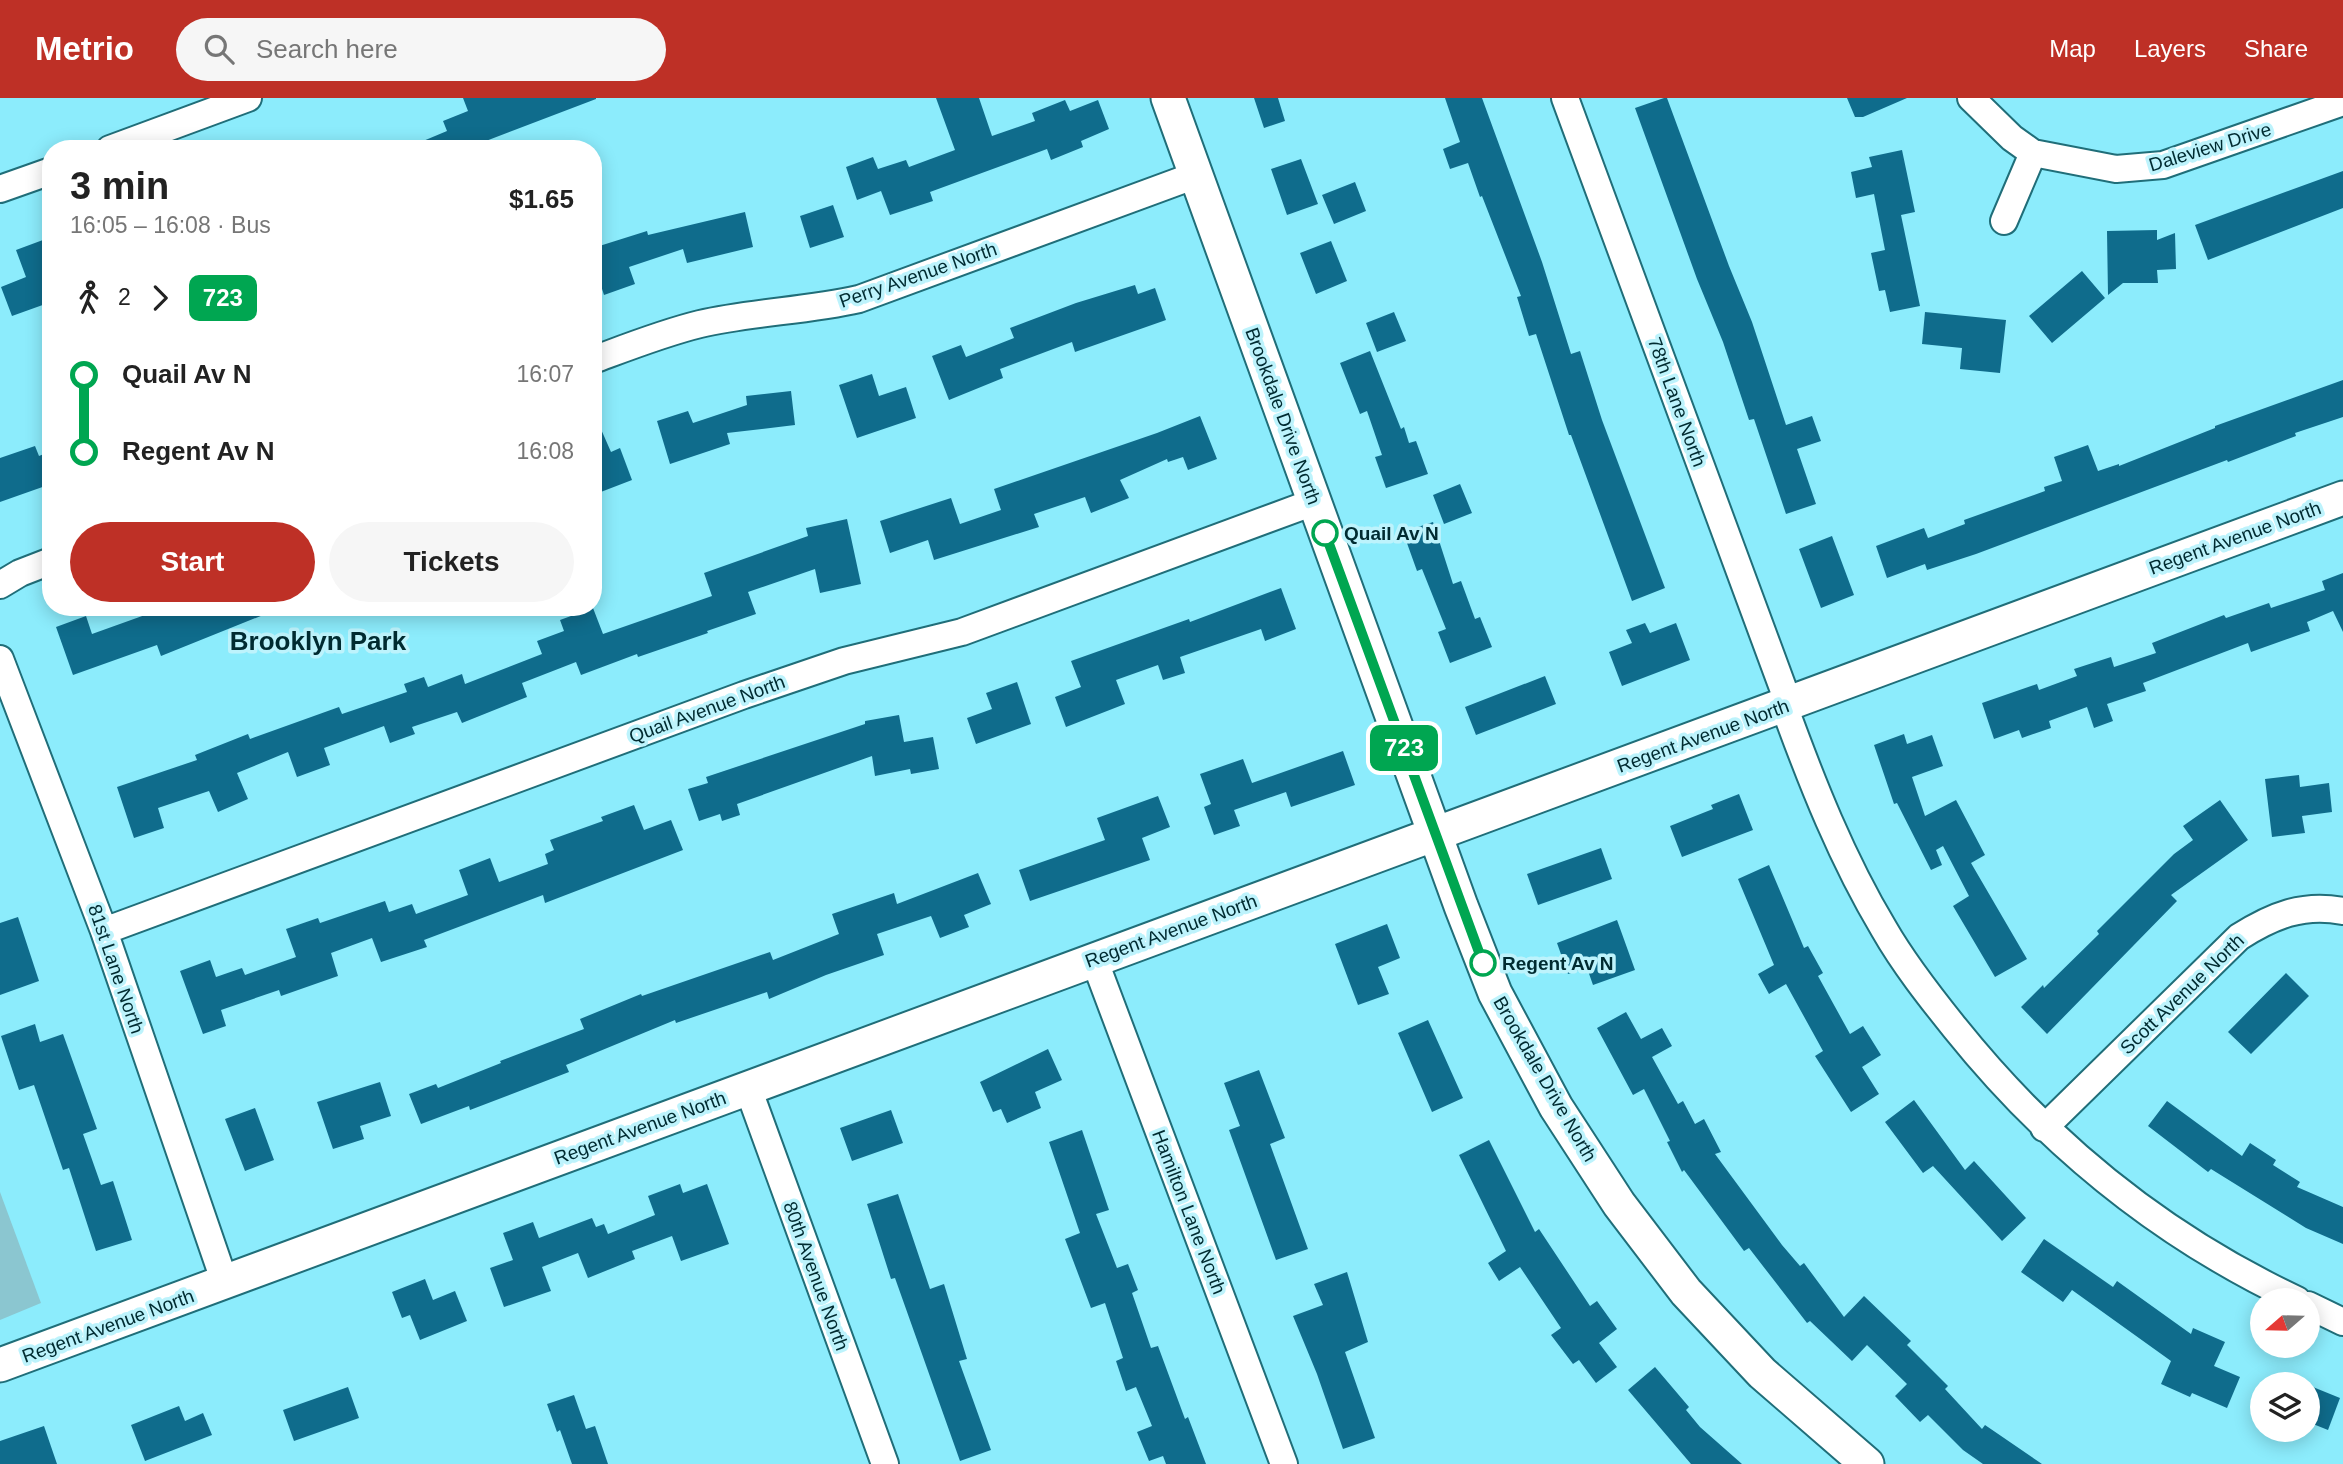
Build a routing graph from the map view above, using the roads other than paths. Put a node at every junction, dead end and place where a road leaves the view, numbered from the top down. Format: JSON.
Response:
{"nodes":[{"id":1,"x":248,"y":98,"type":"edge"},
{"id":2,"x":1168,"y":98,"type":"edge"},
{"id":3,"x":1566,"y":98,"type":"edge"},
{"id":4,"x":1971,"y":98,"type":"edge"},
{"id":5,"x":2343,"y":102,"type":"edge"},
{"id":6,"x":2303,"y":107,"type":"edge"},
{"id":7,"x":134,"y":140,"type":"edge"},
{"id":8,"x":2034,"y":153,"type":"junction"},
{"id":9,"x":42,"y":174,"type":"edge"},
{"id":10,"x":1196,"y":175,"type":"junction"},
{"id":11,"x":0,"y":189,"type":"edge"},
{"id":12,"x":2004,"y":221,"type":"dead end"},
{"id":13,"x":602,"y":357,"type":"edge"},
{"id":14,"x":2343,"y":498,"type":"edge"},
{"id":15,"x":1314,"y":502,"type":"junction"},
{"id":16,"x":42,"y":564,"type":"edge"},
{"id":17,"x":0,"y":585,"type":"edge"},
{"id":18,"x":0,"y":659,"type":"edge"},
{"id":19,"x":1784,"y":706,"type":"junction"},
{"id":20,"x":1435,"y":833,"type":"junction"},
{"id":21,"x":2343,"y":911,"type":"edge"},
{"id":22,"x":104,"y":931,"type":"junction"},
{"id":23,"x":1094,"y":959,"type":"junction"},
{"id":24,"x":748,"y":1088,"type":"junction"},
{"id":25,"x":2044,"y":1128,"type":"junction"},
{"id":26,"x":225,"y":1283,"type":"junction"},
{"id":27,"x":2274,"y":1288,"type":"edge"},
{"id":28,"x":2320,"y":1311,"type":"edge"},
{"id":29,"x":2343,"y":1322,"type":"edge"},
{"id":30,"x":0,"y":1365,"type":"edge"},
{"id":31,"x":885,"y":1464,"type":"edge"},
{"id":32,"x":1284,"y":1464,"type":"edge"},
{"id":33,"x":1867,"y":1464,"type":"edge"}],
"edges":[{"from":1,"to":7,"type":"street"},
{"from":2,"to":10,"type":"street","name":"Brookdale Drive North"},
{"from":3,"to":19,"type":"street","name":"78th Lane North"},
{"from":4,"to":8,"type":"street","name":"Daleview Drive"},
{"from":5,"to":6,"type":"street","name":"Daleview Drive"},
{"from":6,"to":8,"type":"street","name":"Daleview Drive"},
{"from":8,"to":12,"type":"street"},
{"from":9,"to":11,"type":"street"},
{"from":10,"to":13,"type":"street","name":"Perry Avenue North"},
{"from":10,"to":15,"type":"street","name":"Brookdale Drive North"},
{"from":14,"to":19,"type":"street","name":"Regent Avenue North"},
{"from":15,"to":20,"type":"street","name":"Brookdale Drive North"},
{"from":15,"to":22,"type":"street","name":"Quail Avenue North"},
{"from":16,"to":17,"type":"street"},
{"from":18,"to":22,"type":"street","name":"81st Lane North"},
{"from":19,"to":20,"type":"street","name":"Regent Avenue North"},
{"from":19,"to":25,"type":"street","name":"78th Lane North"},
{"from":20,"to":23,"type":"street","name":"Regent Avenue North"},
{"from":20,"to":33,"type":"street","name":"Brookdale Drive North"},
{"from":21,"to":25,"type":"street","name":"Scott Avenue North"},
{"from":22,"to":26,"type":"street","name":"81st Lane North"},
{"from":23,"to":24,"type":"street","name":"Regent Avenue North"},
{"from":23,"to":32,"type":"street","name":"Hamilton Lane North"},
{"from":24,"to":26,"type":"street","name":"Regent Avenue North"},
{"from":24,"to":31,"type":"street","name":"80th Avenue North"},
{"from":25,"to":27,"type":"street","name":"78th Lane North"},
{"from":26,"to":30,"type":"street","name":"Regent Avenue North"},
{"from":28,"to":29,"type":"street"}]}
